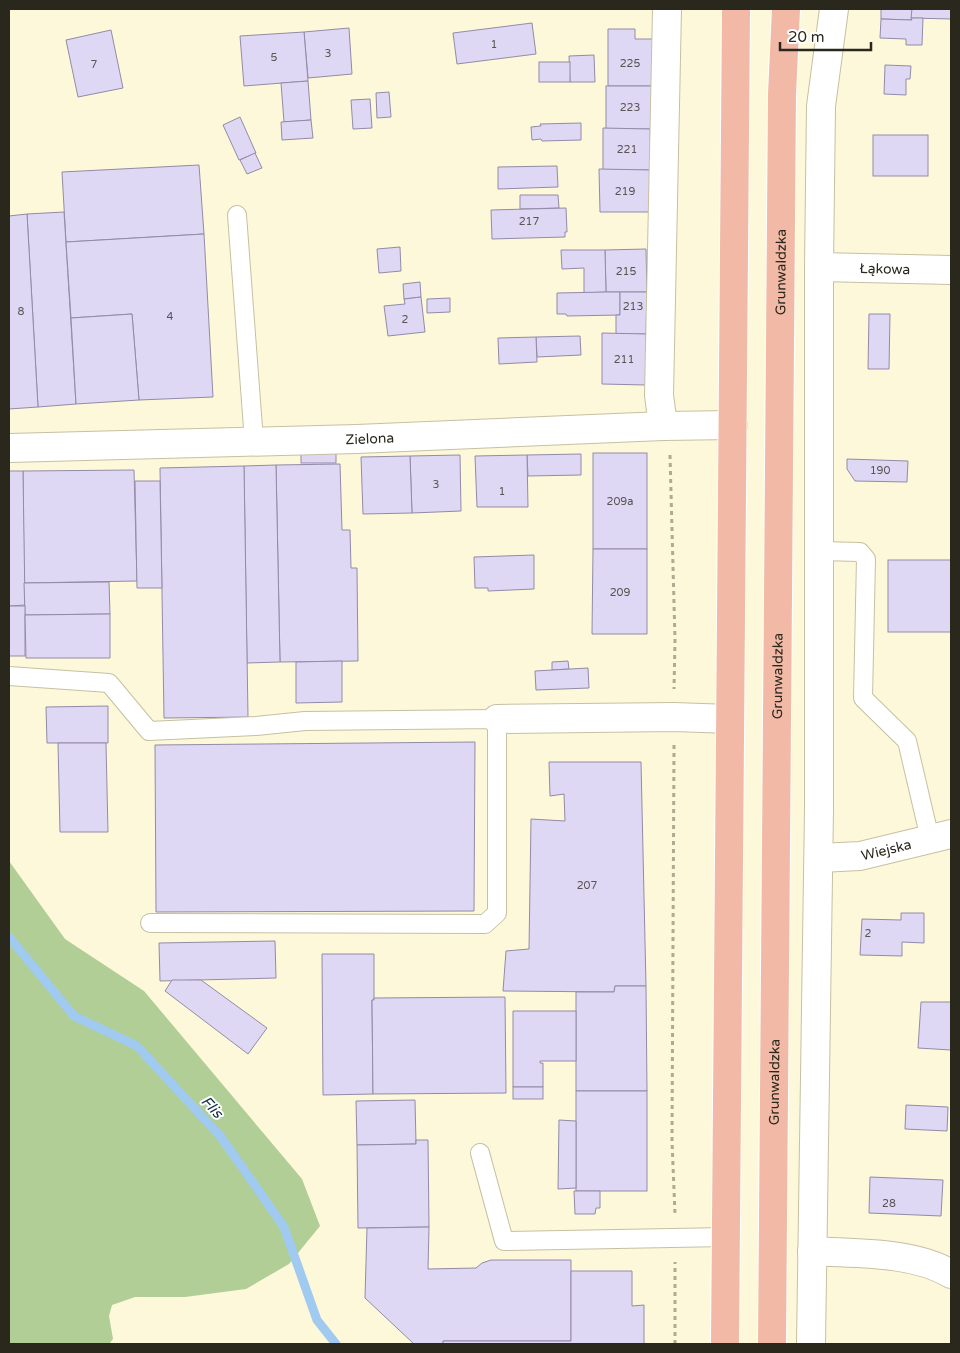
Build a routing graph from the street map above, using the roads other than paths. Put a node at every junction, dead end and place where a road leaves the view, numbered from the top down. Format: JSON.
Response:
{"nodes":[{"id":1,"x":667,"y":9,"type":"edge"},
{"id":2,"x":736,"y":9,"type":"edge"},
{"id":3,"x":786,"y":9,"type":"edge"},
{"id":4,"x":834,"y":9,"type":"edge"},
{"id":5,"x":237,"y":215,"type":"dead end"},
{"id":6,"x":819,"y":267,"type":"junction"},
{"id":7,"x":951,"y":270,"type":"edge"},
{"id":8,"x":732,"y":425,"type":"junction"},
{"id":9,"x":666,"y":437,"type":"junction"},
{"id":10,"x":254,"y":441,"type":"junction"},
{"id":11,"x":9,"y":448,"type":"edge"},
{"id":12,"x":820,"y":551,"type":"junction"},
{"id":13,"x":9,"y":676,"type":"edge"},
{"id":14,"x":730,"y":718,"type":"junction"},
{"id":15,"x":497,"y":719,"type":"junction"},
{"id":16,"x":940,"y":837,"type":"edge"},
{"id":17,"x":818,"y":858,"type":"junction"},
{"id":18,"x":150,"y":923,"type":"dead end"},
{"id":19,"x":480,"y":1153,"type":"dead end"},
{"id":20,"x":726,"y":1237,"type":"junction"},
{"id":21,"x":812,"y":1252,"type":"junction"},
{"id":22,"x":951,"y":1274,"type":"edge"},
{"id":23,"x":725,"y":1344,"type":"edge"},
{"id":24,"x":772,"y":1344,"type":"edge"},
{"id":25,"x":811,"y":1344,"type":"edge"}],
"edges":[{"from":1,"to":9,"type":"street"},
{"from":2,"to":8,"type":"main road"},
{"from":3,"to":24,"type":"main road","name":"Grunwaldzka"},
{"from":4,"to":6,"type":"street"},
{"from":5,"to":10,"type":"lane"},
{"from":6,"to":7,"type":"street","name":"Łąkowa"},
{"from":6,"to":12,"type":"street"},
{"from":8,"to":9,"type":"street","name":"Zielona"},
{"from":8,"to":14,"type":"main road"},
{"from":9,"to":10,"type":"street","name":"Zielona"},
{"from":10,"to":11,"type":"street","name":"Zielona"},
{"from":12,"to":16,"type":"lane"},
{"from":12,"to":17,"type":"street"},
{"from":13,"to":15,"type":"lane"},
{"from":14,"to":15,"type":"street"},
{"from":14,"to":20,"type":"main road"},
{"from":15,"to":18,"type":"lane"},
{"from":16,"to":17,"type":"street","name":"Wiejska"},
{"from":17,"to":21,"type":"street"},
{"from":19,"to":20,"type":"lane"},
{"from":20,"to":23,"type":"main road"},
{"from":21,"to":22,"type":"street"},
{"from":21,"to":25,"type":"street"}]}
